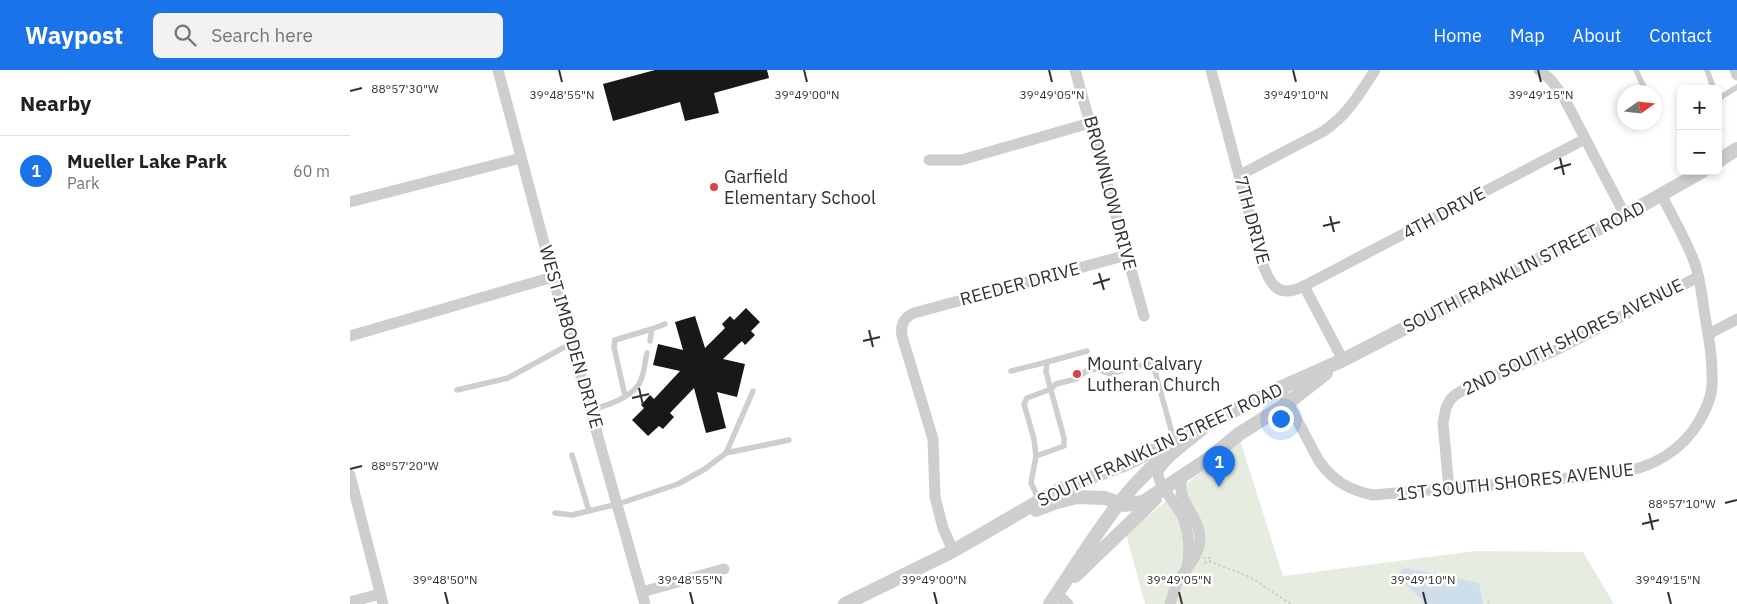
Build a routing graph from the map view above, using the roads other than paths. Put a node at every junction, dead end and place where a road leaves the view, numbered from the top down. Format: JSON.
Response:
{"nodes":[{"id":1,"x":498,"y":70,"type":"edge"},
{"id":2,"x":1075,"y":70,"type":"edge"},
{"id":3,"x":1212,"y":70,"type":"edge"},
{"id":4,"x":1375,"y":70,"type":"edge"},
{"id":5,"x":1539,"y":70,"type":"edge"},
{"id":6,"x":1636,"y":70,"type":"edge"},
{"id":7,"x":1707,"y":70,"type":"edge"},
{"id":8,"x":1735,"y":70,"type":"edge"},
{"id":9,"x":1737,"y":75,"type":"edge"},
{"id":10,"x":1643,"y":85,"type":"edge"},
{"id":11,"x":1711,"y":85,"type":"edge"},
{"id":12,"x":1737,"y":87,"type":"edge"},
{"id":13,"x":1722,"y":96,"type":"edge"},
{"id":14,"x":1090,"y":123,"type":"junction"},
{"id":15,"x":1585,"y":139,"type":"junction"},
{"id":16,"x":1737,"y":149,"type":"edge"},
{"id":17,"x":521,"y":158,"type":"junction"},
{"id":18,"x":1722,"y":159,"type":"edge"},
{"id":19,"x":929,"y":160,"type":"dead end"},
{"id":20,"x":1240,"y":175,"type":"junction"},
{"id":21,"x":1696,"y":175,"type":"edge"},
{"id":22,"x":1662,"y":196,"type":"junction"},
{"id":23,"x":350,"y":202,"type":"edge"},
{"id":24,"x":1625,"y":215,"type":"junction"},
{"id":25,"x":1126,"y":255,"type":"junction"},
{"id":26,"x":1698,"y":277,"type":"junction"},
{"id":27,"x":553,"y":278,"type":"junction"},
{"id":28,"x":1304,"y":286,"type":"junction"},
{"id":29,"x":1144,"y":316,"type":"dead end"},
{"id":30,"x":1737,"y":320,"type":"edge"},
{"id":31,"x":665,"y":324,"type":"dead end"},
{"id":32,"x":652,"y":329,"type":"junction"},
{"id":33,"x":1708,"y":334,"type":"junction"},
{"id":34,"x":350,"y":336,"type":"edge"},
{"id":35,"x":650,"y":340,"type":"dead end"},
{"id":36,"x":572,"y":343,"type":"junction"},
{"id":37,"x":1087,"y":351,"type":"dead end"},
{"id":38,"x":647,"y":353,"type":"dead end"},
{"id":39,"x":1343,"y":360,"type":"junction"},
{"id":40,"x":1047,"y":362,"type":"junction"},
{"id":41,"x":1012,"y":371,"type":"dead end"},
{"id":42,"x":1280,"y":388,"type":"junction"},
{"id":43,"x":1051,"y":389,"type":"junction"},
{"id":44,"x":457,"y":390,"type":"dead end"},
{"id":45,"x":753,"y":391,"type":"dead end"},
{"id":46,"x":625,"y":396,"type":"junction"},
{"id":47,"x":1288,"y":403,"type":"junction"},
{"id":48,"x":591,"y":410,"type":"junction"},
{"id":49,"x":1217,"y":418,"type":"junction"},
{"id":50,"x":789,"y":440,"type":"dead end"},
{"id":51,"x":1174,"y":440,"type":"junction"},
{"id":52,"x":726,"y":453,"type":"junction"},
{"id":53,"x":572,"y":455,"type":"dead end"},
{"id":54,"x":1036,"y":456,"type":"junction"},
{"id":55,"x":350,"y":475,"type":"edge"},
{"id":56,"x":1184,"y":476,"type":"junction"},
{"id":57,"x":1164,"y":489,"type":"junction"},
{"id":58,"x":1448,"y":489,"type":"junction"},
{"id":59,"x":1097,"y":497,"type":"junction"},
{"id":60,"x":1039,"y":500,"type":"junction"},
{"id":61,"x":1119,"y":503,"type":"junction"},
{"id":62,"x":618,"y":504,"type":"junction"},
{"id":63,"x":589,"y":511,"type":"junction"},
{"id":64,"x":555,"y":513,"type":"dead end"},
{"id":65,"x":1104,"y":523,"type":"junction"},
{"id":66,"x":981,"y":536,"type":"junction"},
{"id":67,"x":953,"y":550,"type":"junction"},
{"id":68,"x":1187,"y":566,"type":"junction"},
{"id":69,"x":724,"y":569,"type":"dead end"},
{"id":70,"x":642,"y":592,"type":"junction"},
{"id":71,"x":382,"y":599,"type":"edge"},
{"id":72,"x":1054,"y":599,"type":"edge"},
{"id":73,"x":350,"y":602,"type":"edge"},
{"id":74,"x":645,"y":604,"type":"edge"},
{"id":75,"x":846,"y":604,"type":"edge"},
{"id":76,"x":1068,"y":604,"type":"edge"},
{"id":77,"x":1170,"y":604,"type":"edge"}],
"edges":[{"from":1,"to":17,"type":"street","name":"WEST IMBODEN DRIVE"},
{"from":2,"to":14,"type":"street","name":"BROWNLOW DRIVE"},
{"from":3,"to":20,"type":"street","name":"7TH DRIVE"},
{"from":4,"to":20,"type":"street"},
{"from":5,"to":15,"type":"street"},
{"from":6,"to":10,"type":"lane"},
{"from":7,"to":11,"type":"lane"},
{"from":8,"to":9,"type":"street"},
{"from":12,"to":13,"type":"lane"},
{"from":14,"to":19,"type":"street"},
{"from":14,"to":25,"type":"street","name":"BROWNLOW DRIVE"},
{"from":15,"to":24,"type":"street"},
{"from":15,"to":28,"type":"street","name":"4TH DRIVE"},
{"from":16,"to":18,"type":"street"},
{"from":17,"to":23,"type":"street"},
{"from":17,"to":27,"type":"street","name":"WEST IMBODEN DRIVE"},
{"from":20,"to":28,"type":"street","name":"7TH DRIVE"},
{"from":21,"to":22,"type":"street","name":"SOUTH FRANKLIN STREET ROAD"},
{"from":22,"to":24,"type":"street","name":"SOUTH FRANKLIN STREET ROAD"},
{"from":22,"to":26,"type":"street","name":"1ST SOUTH SHORES AVENUE"},
{"from":24,"to":39,"type":"street","name":"SOUTH FRANKLIN STREET ROAD"},
{"from":25,"to":29,"type":"street","name":"BROWNLOW DRIVE"},
{"from":25,"to":67,"type":"street","name":"REEDER DRIVE"},
{"from":26,"to":33,"type":"street","name":"1ST SOUTH SHORES AVENUE"},
{"from":26,"to":58,"type":"street","name":"2ND SOUTH SHORES AVENUE"},
{"from":27,"to":34,"type":"street"},
{"from":27,"to":36,"type":"street","name":"WEST IMBODEN DRIVE"},
{"from":28,"to":39,"type":"street"},
{"from":30,"to":33,"type":"street"},
{"from":31,"to":32,"type":"lane"},
{"from":32,"to":35,"type":"lane"},
{"from":32,"to":46,"type":"lane"},
{"from":33,"to":58,"type":"street","name":"1ST SOUTH SHORES AVENUE"},
{"from":36,"to":44,"type":"lane"},
{"from":36,"to":48,"type":"street","name":"WEST IMBODEN DRIVE"},
{"from":37,"to":40,"type":"lane"},
{"from":38,"to":46,"type":"lane"},
{"from":39,"to":42,"type":"street","name":"SOUTH FRANKLIN STREET ROAD"},
{"from":39,"to":47,"type":"street","name":"SOUTH FRANKLIN STREET ROAD"},
{"from":40,"to":41,"type":"lane"},
{"from":40,"to":43,"type":"lane"},
{"from":42,"to":47,"type":"street","name":"1ST SOUTH SHORES AVENUE"},
{"from":42,"to":49,"type":"street","name":"SOUTH FRANKLIN STREET ROAD"},
{"from":43,"to":51,"type":"lane"},
{"from":43,"to":54,"type":"lane"},
{"from":43,"to":54,"type":"lane"},
{"from":45,"to":52,"type":"lane"},
{"from":46,"to":48,"type":"lane"},
{"from":47,"to":56,"type":"street","name":"SOUTH FRANKLIN STREET ROAD"},
{"from":47,"to":58,"type":"street","name":"1ST SOUTH SHORES AVENUE"},
{"from":48,"to":62,"type":"street","name":"WEST IMBODEN DRIVE"},
{"from":49,"to":51,"type":"street","name":"SOUTH FRANKLIN STREET ROAD"},
{"from":49,"to":57,"type":"street"},
{"from":49,"to":61,"type":"street"},
{"from":50,"to":52,"type":"lane"},
{"from":51,"to":60,"type":"street","name":"SOUTH FRANKLIN STREET ROAD"},
{"from":52,"to":62,"type":"lane"},
{"from":53,"to":63,"type":"lane"},
{"from":54,"to":60,"type":"lane"},
{"from":55,"to":71,"type":"street"},
{"from":56,"to":57,"type":"street","name":"SOUTH FRANKLIN STREET ROAD"},
{"from":56,"to":68,"type":"street"},
{"from":57,"to":61,"type":"street","name":"SOUTH FRANKLIN STREET ROAD"},
{"from":57,"to":68,"type":"street"},
{"from":57,"to":72,"type":"street"},
{"from":59,"to":61,"type":"street","name":"SOUTH FRANKLIN STREET ROAD"},
{"from":59,"to":65,"type":"street"},
{"from":59,"to":66,"type":"street","name":"SOUTH FRANKLIN STREET ROAD"},
{"from":60,"to":66,"type":"street","name":"SOUTH FRANKLIN STREET ROAD"},
{"from":61,"to":65,"type":"street"},
{"from":62,"to":63,"type":"lane"},
{"from":62,"to":70,"type":"street","name":"WEST IMBODEN DRIVE"},
{"from":63,"to":64,"type":"lane"},
{"from":65,"to":72,"type":"street"},
{"from":66,"to":67,"type":"street","name":"SOUTH FRANKLIN STREET ROAD"},
{"from":67,"to":75,"type":"street","name":"SOUTH FRANKLIN STREET ROAD"},
{"from":68,"to":77,"type":"street"},
{"from":69,"to":70,"type":"street"},
{"from":70,"to":74,"type":"street","name":"WEST IMBODEN DRIVE"},
{"from":71,"to":73,"type":"street"},
{"from":72,"to":76,"type":"street"}]}
